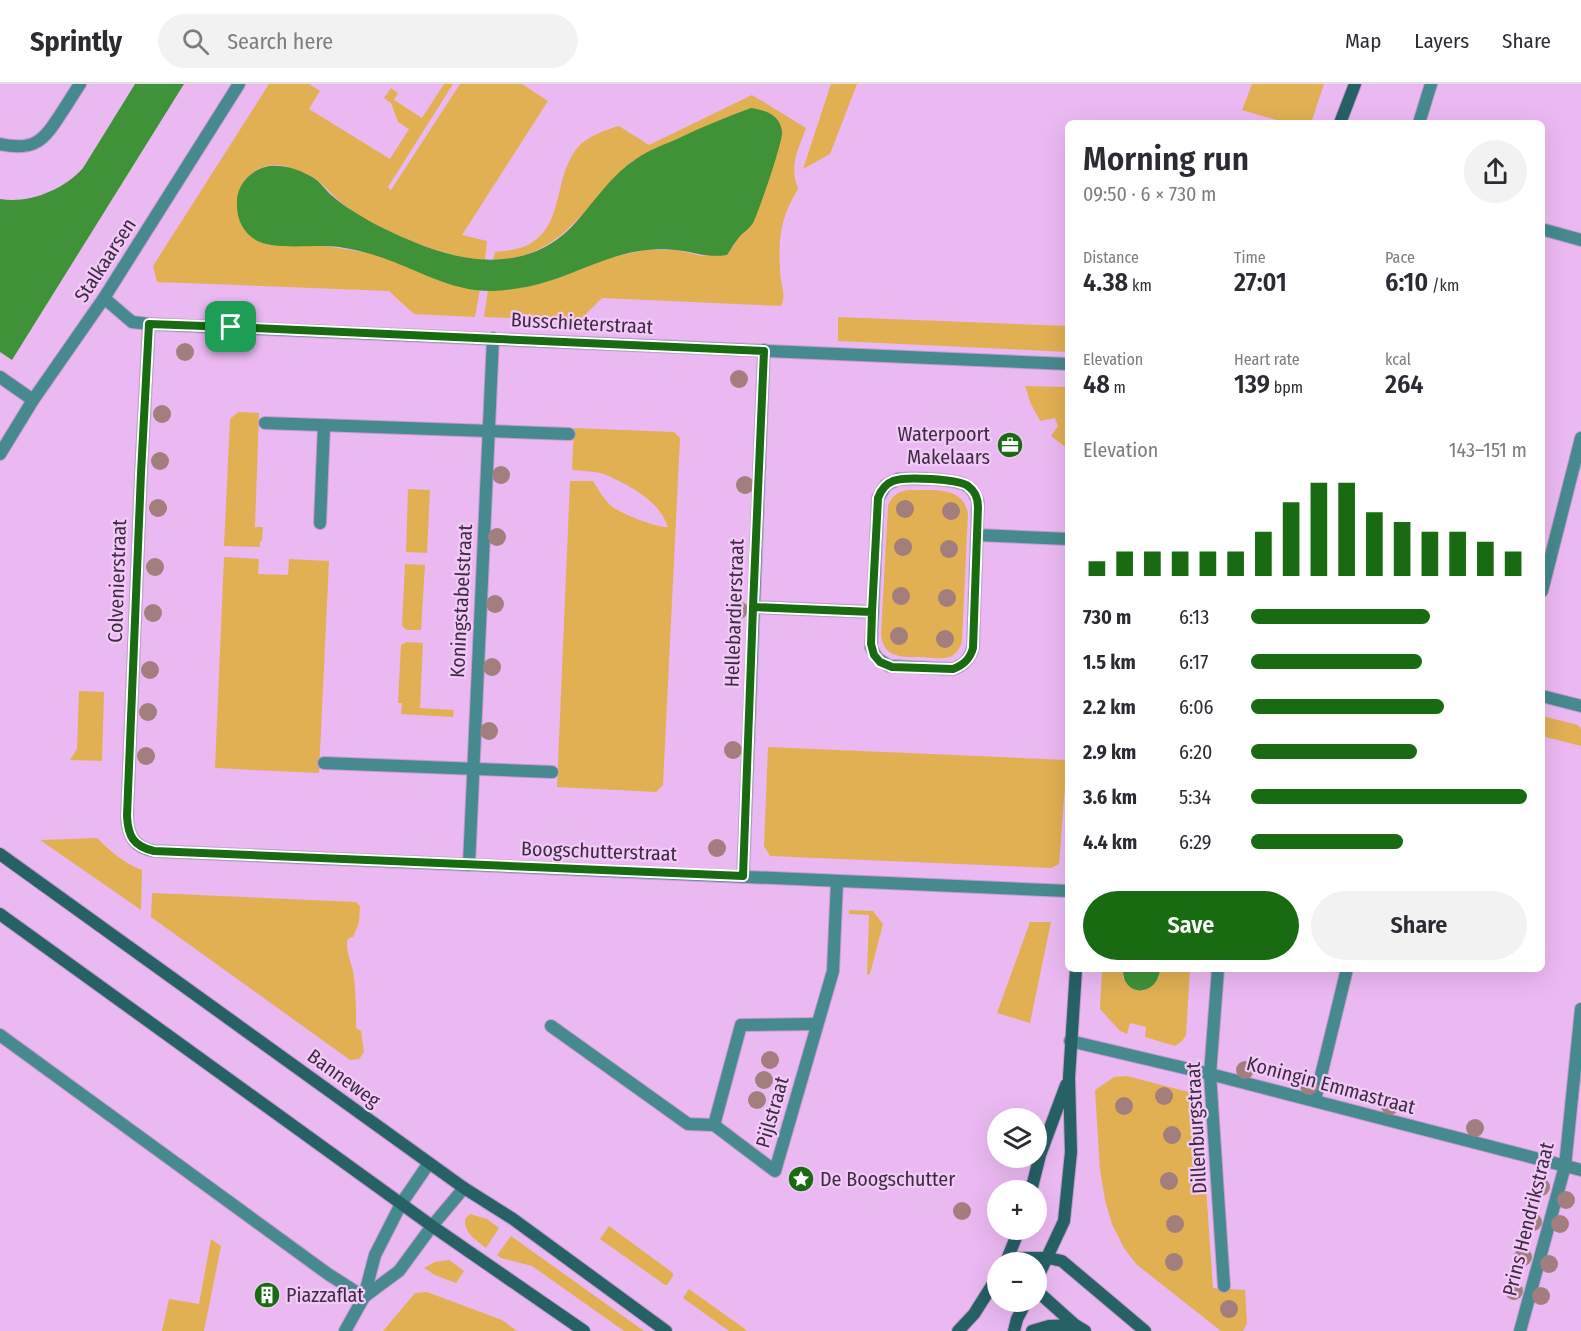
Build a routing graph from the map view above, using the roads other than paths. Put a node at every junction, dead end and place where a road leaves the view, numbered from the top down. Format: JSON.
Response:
{"nodes":[{"id":1,"x":80,"y":84,"type":"edge"},
{"id":2,"x":239,"y":84,"type":"edge"},
{"id":3,"x":1355,"y":84,"type":"edge"},
{"id":4,"x":1431,"y":84,"type":"edge"},
{"id":5,"x":1341,"y":120,"type":"edge"},
{"id":6,"x":1420,"y":120,"type":"edge"},
{"id":7,"x":0,"y":144,"type":"edge"},
{"id":8,"x":1545,"y":231,"type":"dead end"},
{"id":9,"x":1581,"y":240,"type":"edge"},
{"id":10,"x":104,"y":298,"type":"junction"},
{"id":11,"x":149,"y":324,"type":"junction"},
{"id":12,"x":493,"y":338,"type":"junction"},
{"id":13,"x":764,"y":351,"type":"junction"},
{"id":14,"x":1065,"y":364,"type":"edge"},
{"id":15,"x":0,"y":377,"type":"edge"},
{"id":16,"x":33,"y":400,"type":"junction"},
{"id":17,"x":265,"y":423,"type":"dead end"},
{"id":18,"x":324,"y":425,"type":"junction"},
{"id":19,"x":489,"y":432,"type":"junction"},
{"id":20,"x":569,"y":434,"type":"dead end"},
{"id":21,"x":1581,"y":438,"type":"edge"},
{"id":22,"x":0,"y":454,"type":"edge"},
{"id":23,"x":320,"y":523,"type":"dead end"},
{"id":24,"x":977,"y":535,"type":"junction"},
{"id":25,"x":1065,"y":539,"type":"edge"},
{"id":26,"x":1545,"y":579,"type":"edge"},
{"id":27,"x":753,"y":607,"type":"junction"},
{"id":28,"x":872,"y":612,"type":"junction"},
{"id":29,"x":1545,"y":697,"type":"edge"},
{"id":30,"x":1581,"y":706,"type":"edge"},
{"id":31,"x":324,"y":763,"type":"dead end"},
{"id":32,"x":473,"y":768,"type":"junction"},
{"id":33,"x":552,"y":772,"type":"dead end"},
{"id":34,"x":132,"y":838,"type":"joint"},
{"id":35,"x":0,"y":854,"type":"edge"},
{"id":36,"x":469,"y":865,"type":"junction"},
{"id":37,"x":743,"y":876,"type":"junction"},
{"id":38,"x":837,"y":881,"type":"junction"},
{"id":39,"x":1065,"y":891,"type":"edge"},
{"id":40,"x":0,"y":914,"type":"edge"},
{"id":41,"x":1076,"y":972,"type":"edge"},
{"id":42,"x":1218,"y":972,"type":"edge"},
{"id":43,"x":1346,"y":972,"type":"edge"},
{"id":44,"x":1581,"y":1009,"type":"edge"},
{"id":45,"x":817,"y":1024,"type":"junction"},
{"id":46,"x":551,"y":1026,"type":"dead end"},
{"id":47,"x":0,"y":1035,"type":"edge"},
{"id":48,"x":1070,"y":1041,"type":"junction"},
{"id":49,"x":1210,"y":1074,"type":"junction"},
{"id":50,"x":1069,"y":1078,"type":"junction"},
{"id":51,"x":1315,"y":1100,"type":"junction"},
{"id":52,"x":714,"y":1125,"type":"junction"},
{"id":53,"x":429,"y":1163,"type":"junction"},
{"id":54,"x":1564,"y":1166,"type":"junction"},
{"id":55,"x":1581,"y":1170,"type":"edge"},
{"id":56,"x":1034,"y":1180,"type":"edge"},
{"id":57,"x":464,"y":1188,"type":"junction"},
{"id":58,"x":401,"y":1204,"type":"junction"},
{"id":59,"x":432,"y":1227,"type":"junction"},
{"id":60,"x":1048,"y":1258,"type":"joint"},
{"id":61,"x":1224,"y":1286,"type":"dead end"},
{"id":62,"x":987,"y":1293,"type":"edge"},
{"id":63,"x":364,"y":1297,"type":"junction"},
{"id":64,"x":1047,"y":1300,"type":"edge"},
{"id":65,"x":1021,"y":1312,"type":"edge"},
{"id":66,"x":1080,"y":1328,"type":"edge"},
{"id":67,"x":345,"y":1331,"type":"edge"},
{"id":68,"x":584,"y":1331,"type":"edge"},
{"id":69,"x":666,"y":1331,"type":"edge"},
{"id":70,"x":958,"y":1331,"type":"edge"},
{"id":71,"x":1014,"y":1331,"type":"edge"},
{"id":72,"x":1032,"y":1331,"type":"edge"},
{"id":73,"x":1145,"y":1331,"type":"edge"},
{"id":74,"x":1520,"y":1331,"type":"edge"}],
"edges":[{"from":1,"to":7,"type":"street"},
{"from":2,"to":10,"type":"street","name":"Stalkaarsen"},
{"from":3,"to":5,"type":"main road"},
{"from":4,"to":6,"type":"street"},
{"from":8,"to":9,"type":"street"},
{"from":10,"to":11,"type":"street","name":"Busschieterstraat"},
{"from":10,"to":16,"type":"street","name":"Stalkaarsen"},
{"from":11,"to":12,"type":"street","name":"Busschieterstraat"},
{"from":11,"to":34,"type":"street","name":"Colvenierstraat"},
{"from":12,"to":13,"type":"street","name":"Busschieterstraat"},
{"from":12,"to":19,"type":"street","name":"Koningstabelstraat"},
{"from":13,"to":14,"type":"street","name":"Busschieterstraat"},
{"from":13,"to":27,"type":"street","name":"Hellebardierstraat"},
{"from":15,"to":16,"type":"street"},
{"from":16,"to":22,"type":"street","name":"Stalkaarsen"},
{"from":17,"to":18,"type":"street"},
{"from":18,"to":19,"type":"street"},
{"from":18,"to":23,"type":"street"},
{"from":19,"to":20,"type":"street"},
{"from":19,"to":32,"type":"street","name":"Koningstabelstraat"},
{"from":21,"to":26,"type":"street"},
{"from":24,"to":25,"type":"street"},
{"from":24,"to":28,"type":"street"},
{"from":24,"to":28,"type":"street"},
{"from":27,"to":28,"type":"street"},
{"from":27,"to":37,"type":"street","name":"Hellebardierstraat"},
{"from":29,"to":30,"type":"street"},
{"from":31,"to":32,"type":"street"},
{"from":32,"to":33,"type":"street"},
{"from":32,"to":36,"type":"street","name":"Koningstabelstraat"},
{"from":34,"to":36,"type":"street","name":"Boogschutterstraat"},
{"from":35,"to":53,"type":"main road","name":"Banneweg"},
{"from":36,"to":37,"type":"street","name":"Boogschutterstraat"},
{"from":37,"to":38,"type":"street","name":"Boogschutterstraat"},
{"from":38,"to":39,"type":"street","name":"Boogschutterstraat"},
{"from":38,"to":45,"type":"street","name":"Pijlstraat"},
{"from":40,"to":58,"type":"main road"},
{"from":41,"to":48,"type":"main road"},
{"from":42,"to":49,"type":"street","name":"Dillenburgstraat"},
{"from":43,"to":51,"type":"street"},
{"from":44,"to":54,"type":"street","name":"Prins Hendrikstraat"},
{"from":45,"to":52,"type":"street"},
{"from":45,"to":52,"type":"street","name":"Pijlstraat"},
{"from":46,"to":52,"type":"street"},
{"from":47,"to":63,"type":"street"},
{"from":48,"to":49,"type":"street","name":"Koningin Emmastraat"},
{"from":48,"to":50,"type":"main road"},
{"from":49,"to":51,"type":"street","name":"Koningin Emmastraat"},
{"from":49,"to":61,"type":"street","name":"Dillenburgstraat"},
{"from":50,"to":56,"type":"main road"},
{"from":50,"to":60,"type":"main road"},
{"from":51,"to":54,"type":"street","name":"Koningin Emmastraat"},
{"from":53,"to":57,"type":"main road","name":"Banneweg"},
{"from":53,"to":58,"type":"street"},
{"from":54,"to":55,"type":"street","name":"Koningin Emmastraat"},
{"from":54,"to":74,"type":"street","name":"Prins Hendrikstraat"},
{"from":57,"to":59,"type":"street"},
{"from":57,"to":69,"type":"main road","name":"Banneweg"},
{"from":58,"to":59,"type":"main road"},
{"from":58,"to":63,"type":"street"},
{"from":59,"to":63,"type":"street"},
{"from":59,"to":68,"type":"main road"},
{"from":60,"to":73,"type":"main road"},
{"from":62,"to":70,"type":"main road"},
{"from":63,"to":67,"type":"street"},
{"from":64,"to":66,"type":"main road"},
{"from":65,"to":71,"type":"main road"},
{"from":66,"to":72,"type":"main road"}]}
